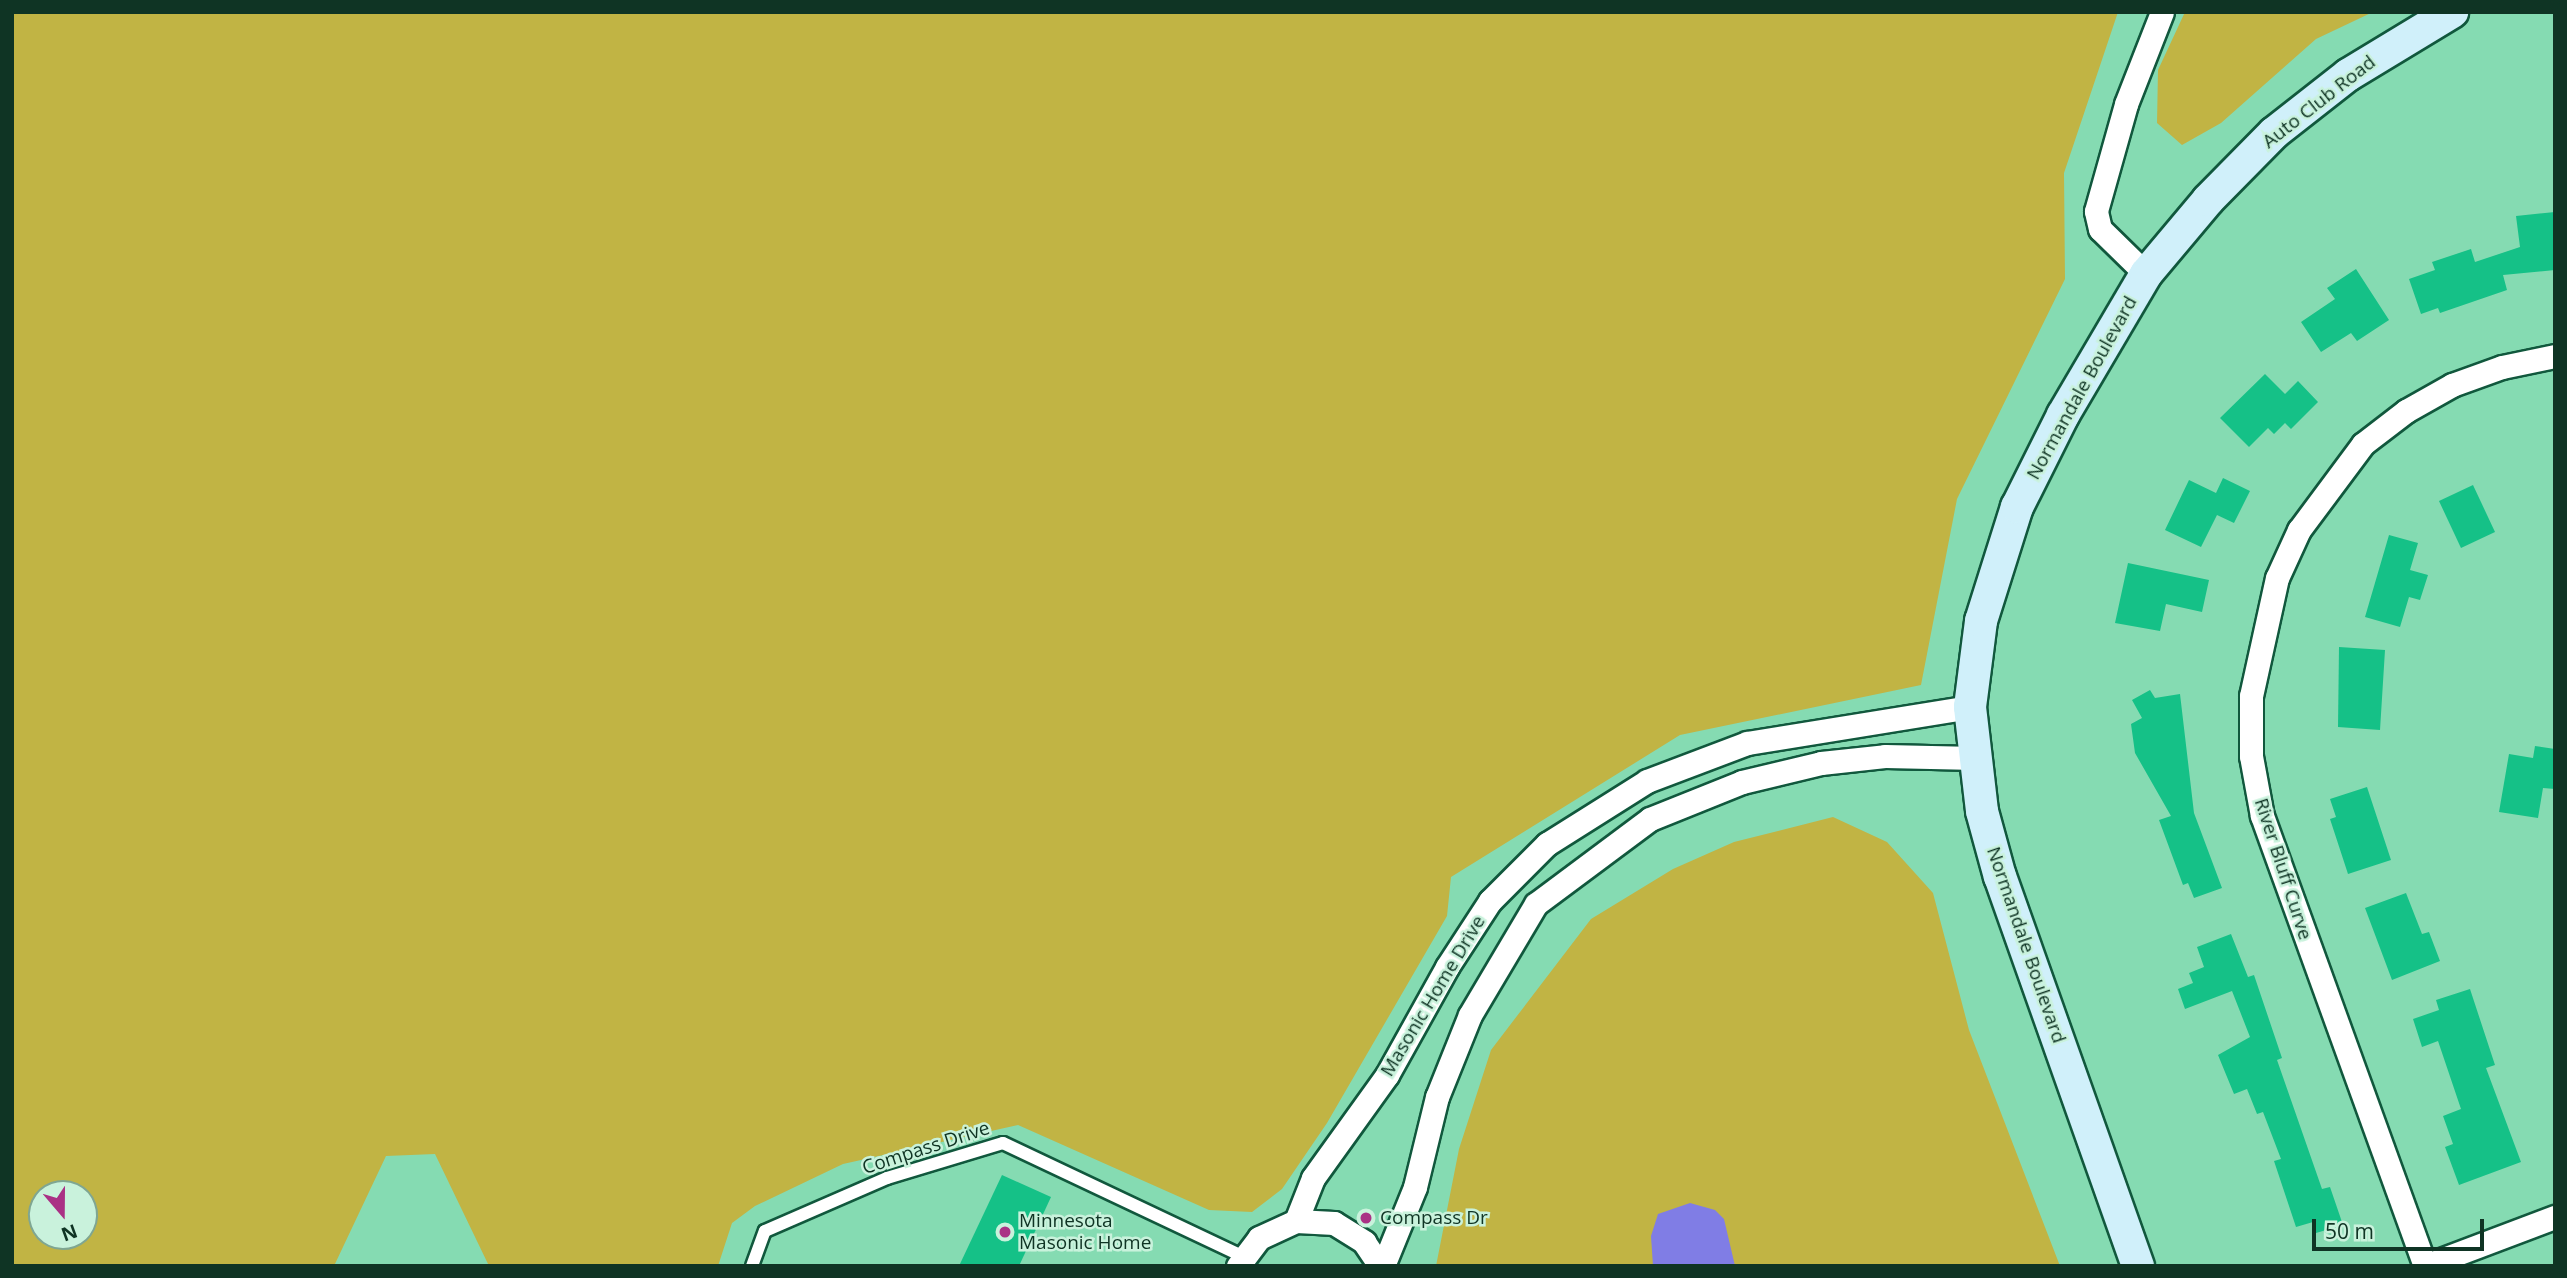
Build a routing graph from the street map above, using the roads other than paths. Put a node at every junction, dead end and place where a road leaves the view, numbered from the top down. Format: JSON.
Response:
{"nodes":[{"id":1,"x":2162,"y":12,"type":"edge"},
{"id":2,"x":2452,"y":12,"type":"edge"},
{"id":3,"x":2146,"y":274,"type":"junction"},
{"id":4,"x":2555,"y":356,"type":"edge"},
{"id":5,"x":1970,"y":707,"type":"junction"},
{"id":6,"x":1976,"y":758,"type":"junction"},
{"id":7,"x":2555,"y":1217,"type":"edge"},
{"id":8,"x":1296,"y":1221,"type":"junction"},
{"id":9,"x":1241,"y":1261,"type":"edge"},
{"id":10,"x":752,"y":1266,"type":"edge"},
{"id":11,"x":1382,"y":1266,"type":"edge"},
{"id":12,"x":2138,"y":1266,"type":"edge"},
{"id":13,"x":2425,"y":1266,"type":"edge"}],
"edges":[{"from":1,"to":3,"type":"street","name":"Normandale Boulevard"},
{"from":2,"to":3,"type":"street","name":"Auto Club Road"},
{"from":3,"to":5,"type":"street","name":"Normandale Boulevard"},
{"from":4,"to":13,"type":"street","name":"River Bluff Curve"},
{"from":5,"to":6,"type":"street","name":"Normandale Boulevard"},
{"from":5,"to":8,"type":"street","name":"Masonic Home Drive"},
{"from":6,"to":11,"type":"street","name":"Masonic Home Drive"},
{"from":6,"to":12,"type":"street","name":"Normandale Boulevard"},
{"from":7,"to":13,"type":"street"},
{"from":8,"to":9,"type":"street"},
{"from":8,"to":11,"type":"street"},
{"from":9,"to":10,"type":"lane","name":"Compass Drive"}]}
